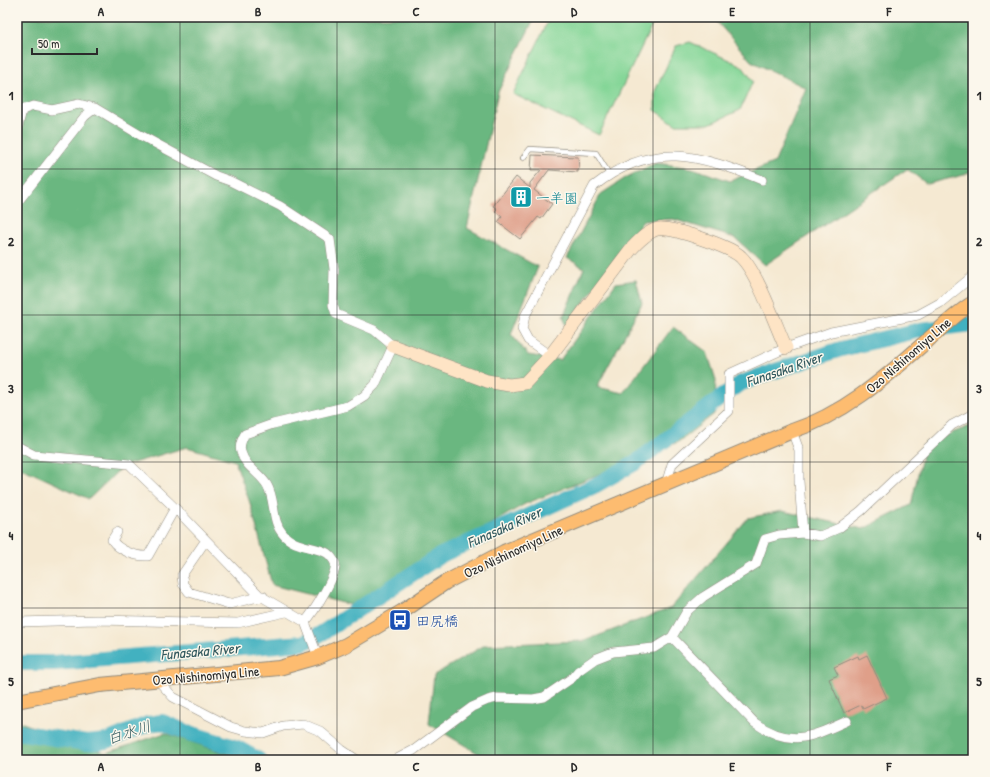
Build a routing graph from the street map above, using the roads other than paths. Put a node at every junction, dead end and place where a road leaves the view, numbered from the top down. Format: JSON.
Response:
{"nodes":[{"id":1,"x":95,"y":108,"type":"junction"},
{"id":2,"x":17,"y":132,"type":"edge"},
{"id":3,"x":523,"y":158,"type":"dead end"},
{"id":4,"x":609,"y":174,"type":"junction"},
{"id":5,"x":762,"y":180,"type":"dead end"},
{"id":6,"x":17,"y":203,"type":"edge"},
{"id":7,"x":973,"y":276,"type":"edge"},
{"id":8,"x":973,"y":303,"type":"edge"},
{"id":9,"x":393,"y":346,"type":"junction"},
{"id":10,"x":786,"y":348,"type":"junction"},
{"id":11,"x":550,"y":356,"type":"junction"},
{"id":12,"x":973,"y":414,"type":"edge"},
{"id":13,"x":792,"y":432,"type":"junction"},
{"id":14,"x":17,"y":446,"type":"edge"},
{"id":15,"x":666,"y":484,"type":"junction"},
{"id":16,"x":175,"y":508,"type":"junction"},
{"id":17,"x":117,"y":532,"type":"dead end"},
{"id":18,"x":803,"y":533,"type":"junction"},
{"id":19,"x":206,"y":540,"type":"junction"},
{"id":20,"x":263,"y":596,"type":"junction"},
{"id":21,"x":286,"y":612,"type":"junction"},
{"id":22,"x":17,"y":622,"type":"edge"},
{"id":23,"x":306,"y":625,"type":"junction"},
{"id":24,"x":672,"y":637,"type":"junction"},
{"id":25,"x":317,"y":654,"type":"junction"},
{"id":26,"x":157,"y":679,"type":"junction"},
{"id":27,"x":17,"y":701,"type":"edge"},
{"id":28,"x":847,"y":721,"type":"dead end"},
{"id":29,"x":357,"y":760,"type":"edge"},
{"id":30,"x":395,"y":760,"type":"edge"}],
"edges":[{"from":1,"to":2,"type":"street"},
{"from":1,"to":6,"type":"street"},
{"from":1,"to":9,"type":"street"},
{"from":3,"to":4,"type":"lane"},
{"from":4,"to":5,"type":"street"},
{"from":4,"to":11,"type":"street"},
{"from":7,"to":10,"type":"street"},
{"from":8,"to":13,"type":"main road","name":"Ozo Nishinomiya Line"},
{"from":9,"to":11,"type":"street"},
{"from":9,"to":23,"type":"street"},
{"from":10,"to":11,"type":"street"},
{"from":10,"to":15,"type":"street"},
{"from":12,"to":18,"type":"street"},
{"from":13,"to":15,"type":"main road","name":"Ozo Nishinomiya Line"},
{"from":13,"to":18,"type":"street"},
{"from":14,"to":16,"type":"street"},
{"from":15,"to":25,"type":"main road","name":"Ozo Nishinomiya Line"},
{"from":16,"to":17,"type":"street"},
{"from":16,"to":19,"type":"street"},
{"from":18,"to":24,"type":"street"},
{"from":19,"to":20,"type":"street"},
{"from":19,"to":20,"type":"street"},
{"from":20,"to":21,"type":"street"},
{"from":21,"to":22,"type":"street"},
{"from":21,"to":23,"type":"street"},
{"from":23,"to":25,"type":"street"},
{"from":24,"to":28,"type":"street"},
{"from":24,"to":30,"type":"street"},
{"from":25,"to":26,"type":"main road","name":"Ozo Nishinomiya Line"},
{"from":26,"to":27,"type":"main road","name":"Ozo Nishinomiya Line"},
{"from":26,"to":29,"type":"street"}]}
